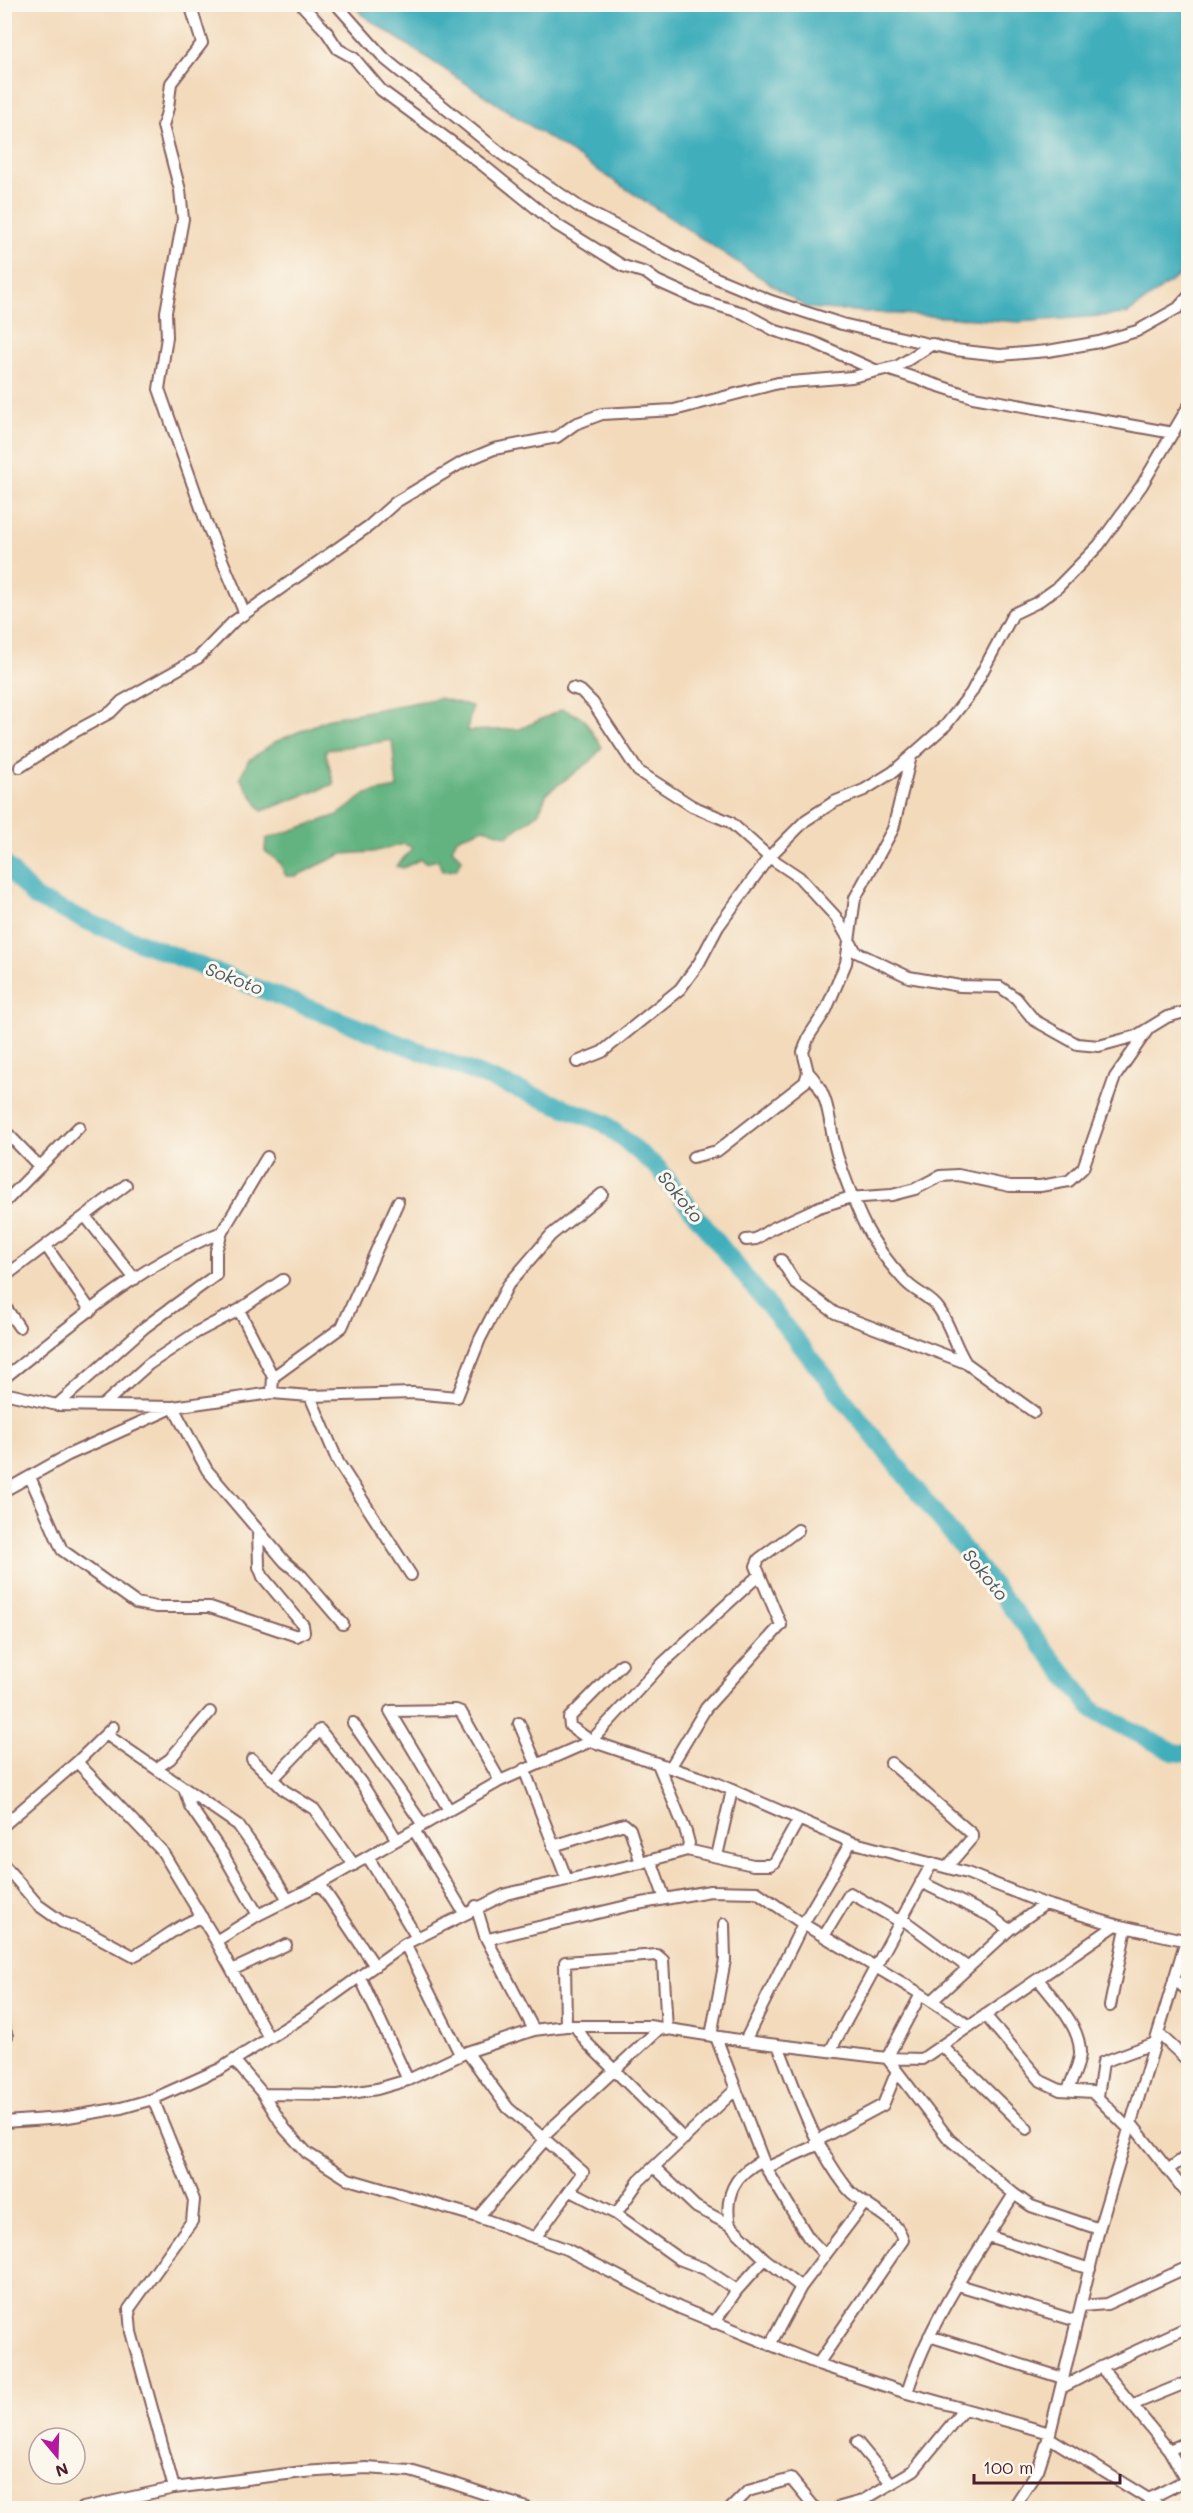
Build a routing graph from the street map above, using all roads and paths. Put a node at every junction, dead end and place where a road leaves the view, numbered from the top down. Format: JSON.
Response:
{"nodes":[{"id":1,"x":190,"y":4,"type":"edge"},
{"id":2,"x":301,"y":4,"type":"edge"},
{"id":3,"x":336,"y":4,"type":"edge"},
{"id":4,"x":1188,"y":297,"type":"edge"},
{"id":5,"x":933,"y":344,"type":"junction"},
{"id":6,"x":882,"y":370,"type":"junction"},
{"id":7,"x":1188,"y":407,"type":"edge"},
{"id":8,"x":1173,"y":433,"type":"junction"},
{"id":9,"x":245,"y":614,"type":"junction"},
{"id":10,"x":572,"y":688,"type":"dead end"},
{"id":11,"x":911,"y":756,"type":"junction"},
{"id":12,"x":20,"y":767,"type":"dead end"},
{"id":13,"x":769,"y":857,"type":"junction"},
{"id":14,"x":850,"y":943,"type":"junction"},
{"id":15,"x":1188,"y":1011,"type":"edge"},
{"id":16,"x":1149,"y":1028,"type":"junction"},
{"id":17,"x":577,"y":1062,"type":"dead end"},
{"id":18,"x":807,"y":1072,"type":"junction"},
{"id":19,"x":80,"y":1127,"type":"dead end"},
{"id":20,"x":4,"y":1130,"type":"edge"},
{"id":21,"x":267,"y":1157,"type":"dead end"},
{"id":22,"x":693,"y":1157,"type":"dead end"},
{"id":23,"x":40,"y":1167,"type":"junction"},
{"id":24,"x":126,"y":1185,"type":"dead end"},
{"id":25,"x":602,"y":1194,"type":"dead end"},
{"id":26,"x":854,"y":1197,"type":"junction"},
{"id":27,"x":398,"y":1202,"type":"dead end"},
{"id":28,"x":4,"y":1203,"type":"edge"},
{"id":29,"x":85,"y":1216,"type":"junction"},
{"id":30,"x":222,"y":1232,"type":"junction"},
{"id":31,"x":746,"y":1240,"type":"dead end"},
{"id":32,"x":46,"y":1246,"type":"junction"},
{"id":33,"x":781,"y":1260,"type":"dead end"},
{"id":34,"x":4,"y":1277,"type":"edge"},
{"id":35,"x":135,"y":1280,"type":"junction"},
{"id":36,"x":282,"y":1280,"type":"dead end"},
{"id":37,"x":4,"y":1305,"type":"edge"},
{"id":38,"x":239,"y":1310,"type":"junction"},
{"id":39,"x":91,"y":1311,"type":"junction"},
{"id":40,"x":19,"y":1327,"type":"dead end"},
{"id":41,"x":966,"y":1363,"type":"junction"},
{"id":42,"x":273,"y":1377,"type":"junction"},
{"id":43,"x":4,"y":1378,"type":"edge"},
{"id":44,"x":4,"y":1393,"type":"edge"},
{"id":45,"x":272,"y":1393,"type":"junction"},
{"id":46,"x":310,"y":1396,"type":"junction"},
{"id":47,"x":57,"y":1405,"type":"junction"},
{"id":48,"x":104,"y":1405,"type":"junction"},
{"id":49,"x":173,"y":1407,"type":"junction"},
{"id":50,"x":1034,"y":1412,"type":"dead end"},
{"id":51,"x":30,"y":1477,"type":"junction"},
{"id":52,"x":4,"y":1491,"type":"edge"},
{"id":53,"x":258,"y":1530,"type":"junction"},
{"id":54,"x":798,"y":1530,"type":"dead end"},
{"id":55,"x":411,"y":1575,"type":"dead end"},
{"id":56,"x":759,"y":1575,"type":"junction"},
{"id":57,"x":343,"y":1624,"type":"dead end"},
{"id":58,"x":622,"y":1664,"type":"dead end"},
{"id":59,"x":210,"y":1712,"type":"dead end"},
{"id":60,"x":353,"y":1723,"type":"dead end"},
{"id":61,"x":519,"y":1724,"type":"dead end"},
{"id":62,"x":591,"y":1741,"type":"junction"},
{"id":63,"x":252,"y":1759,"type":"dead end"},
{"id":64,"x":77,"y":1762,"type":"junction"},
{"id":65,"x":536,"y":1763,"type":"junction"},
{"id":66,"x":891,"y":1763,"type":"dead end"},
{"id":67,"x":658,"y":1764,"type":"junction"},
{"id":68,"x":157,"y":1768,"type":"junction"},
{"id":69,"x":670,"y":1768,"type":"junction"},
{"id":70,"x":524,"y":1769,"type":"junction"},
{"id":71,"x":272,"y":1780,"type":"junction"},
{"id":72,"x":500,"y":1781,"type":"junction"},
{"id":73,"x":732,"y":1790,"type":"junction"},
{"id":74,"x":185,"y":1791,"type":"junction"},
{"id":75,"x":449,"y":1810,"type":"junction"},
{"id":76,"x":799,"y":1819,"type":"junction"},
{"id":77,"x":4,"y":1825,"type":"edge"},
{"id":78,"x":418,"y":1828,"type":"junction"},
{"id":79,"x":397,"y":1840,"type":"junction"},
{"id":80,"x":851,"y":1842,"type":"junction"},
{"id":81,"x":553,"y":1846,"type":"junction"},
{"id":82,"x":687,"y":1850,"type":"junction"},
{"id":83,"x":717,"y":1856,"type":"junction"},
{"id":84,"x":369,"y":1857,"type":"junction"},
{"id":85,"x":646,"y":1862,"type":"junction"},
{"id":86,"x":932,"y":1863,"type":"junction"},
{"id":87,"x":4,"y":1865,"type":"edge"},
{"id":88,"x":354,"y":1865,"type":"junction"},
{"id":89,"x":947,"y":1867,"type":"junction"},
{"id":90,"x":567,"y":1881,"type":"junction"},
{"id":91,"x":921,"y":1881,"type":"junction"},
{"id":92,"x":320,"y":1884,"type":"junction"},
{"id":93,"x":665,"y":1899,"type":"junction"},
{"id":94,"x":288,"y":1900,"type":"junction"},
{"id":95,"x":1045,"y":1904,"type":"junction"},
{"id":96,"x":476,"y":1906,"type":"junction"},
{"id":97,"x":464,"y":1913,"type":"junction"},
{"id":98,"x":258,"y":1915,"type":"junction"},
{"id":99,"x":202,"y":1917,"type":"junction"},
{"id":100,"x":900,"y":1920,"type":"junction"},
{"id":101,"x":724,"y":1924,"type":"dead end"},
{"id":102,"x":803,"y":1924,"type":"junction"},
{"id":103,"x":1121,"y":1927,"type":"junction"},
{"id":104,"x":1009,"y":1930,"type":"junction"},
{"id":105,"x":824,"y":1936,"type":"junction"},
{"id":106,"x":417,"y":1938,"type":"junction"},
{"id":107,"x":488,"y":1939,"type":"junction"},
{"id":108,"x":1187,"y":1940,"type":"edge"},
{"id":109,"x":216,"y":1941,"type":"junction"},
{"id":110,"x":405,"y":1944,"type":"junction"},
{"id":111,"x":286,"y":1945,"type":"dead end"},
{"id":112,"x":375,"y":1966,"type":"junction"},
{"id":113,"x":874,"y":1966,"type":"junction"},
{"id":114,"x":967,"y":1967,"type":"junction"},
{"id":115,"x":232,"y":1970,"type":"junction"},
{"id":116,"x":360,"y":1977,"type":"junction"},
{"id":117,"x":1038,"y":1979,"type":"junction"},
{"id":118,"x":1174,"y":1979,"type":"junction"},
{"id":119,"x":1188,"y":1991,"type":"edge"},
{"id":120,"x":921,"y":1994,"type":"junction"},
{"id":121,"x":932,"y":2001,"type":"junction"},
{"id":122,"x":1110,"y":2006,"type":"dead end"},
{"id":123,"x":985,"y":2015,"type":"junction"},
{"id":124,"x":571,"y":2026,"type":"junction"},
{"id":125,"x":970,"y":2026,"type":"junction"},
{"id":126,"x":663,"y":2029,"type":"junction"},
{"id":127,"x":534,"y":2030,"type":"junction"},
{"id":128,"x":714,"y":2037,"type":"junction"},
{"id":129,"x":269,"y":2038,"type":"junction"},
{"id":130,"x":1156,"y":2038,"type":"junction"},
{"id":131,"x":745,"y":2041,"type":"junction"},
{"id":132,"x":778,"y":2045,"type":"junction"},
{"id":133,"x":942,"y":2046,"type":"junction"},
{"id":134,"x":830,"y":2050,"type":"junction"},
{"id":135,"x":463,"y":2053,"type":"junction"},
{"id":136,"x":887,"y":2058,"type":"junction"},
{"id":137,"x":234,"y":2060,"type":"junction"},
{"id":138,"x":1188,"y":2061,"type":"edge"},
{"id":139,"x":613,"y":2070,"type":"junction"},
{"id":140,"x":897,"y":2071,"type":"junction"},
{"id":141,"x":408,"y":2079,"type":"junction"},
{"id":142,"x":735,"y":2090,"type":"junction"},
{"id":143,"x":1068,"y":2090,"type":"junction"},
{"id":144,"x":263,"y":2094,"type":"junction"},
{"id":145,"x":1098,"y":2096,"type":"junction"},
{"id":146,"x":153,"y":2099,"type":"junction"},
{"id":147,"x":4,"y":2122,"type":"edge"},
{"id":148,"x":1130,"y":2126,"type":"junction"},
{"id":149,"x":1027,"y":2129,"type":"dead end"},
{"id":150,"x":544,"y":2138,"type":"junction"},
{"id":151,"x":684,"y":2139,"type":"junction"},
{"id":152,"x":816,"y":2143,"type":"junction"},
{"id":153,"x":1188,"y":2155,"type":"edge"},
{"id":154,"x":764,"y":2164,"type":"junction"},
{"id":155,"x":654,"y":2167,"type":"junction"},
{"id":156,"x":1169,"y":2169,"type":"junction"},
{"id":157,"x":571,"y":2191,"type":"junction"},
{"id":158,"x":1014,"y":2194,"type":"junction"},
{"id":159,"x":1188,"y":2195,"type":"edge"},
{"id":160,"x":864,"y":2204,"type":"junction"},
{"id":161,"x":616,"y":2214,"type":"junction"},
{"id":162,"x":478,"y":2217,"type":"junction"},
{"id":163,"x":730,"y":2225,"type":"junction"},
{"id":164,"x":1099,"y":2229,"type":"junction"},
{"id":165,"x":988,"y":2236,"type":"junction"},
{"id":166,"x":535,"y":2238,"type":"junction"},
{"id":167,"x":825,"y":2255,"type":"junction"},
{"id":168,"x":765,"y":2259,"type":"junction"},
{"id":169,"x":1188,"y":2267,"type":"edge"},
{"id":170,"x":1090,"y":2269,"type":"junction"},
{"id":171,"x":958,"y":2284,"type":"junction"},
{"id":172,"x":801,"y":2287,"type":"junction"},
{"id":173,"x":737,"y":2290,"type":"junction"},
{"id":174,"x":1081,"y":2306,"type":"junction"},
{"id":175,"x":1077,"y":2321,"type":"junction"},
{"id":176,"x":714,"y":2323,"type":"junction"},
{"id":177,"x":1188,"y":2328,"type":"edge"},
{"id":178,"x":929,"y":2336,"type":"junction"},
{"id":179,"x":770,"y":2345,"type":"junction"},
{"id":180,"x":818,"y":2364,"type":"junction"},
{"id":181,"x":1101,"y":2367,"type":"junction"},
{"id":182,"x":1188,"y":2382,"type":"edge"},
{"id":183,"x":1062,"y":2383,"type":"junction"},
{"id":184,"x":907,"y":2393,"type":"junction"},
{"id":185,"x":1134,"y":2404,"type":"junction"},
{"id":186,"x":964,"y":2409,"type":"junction"},
{"id":187,"x":1049,"y":2435,"type":"junction"},
{"id":188,"x":857,"y":2442,"type":"dead end"},
{"id":189,"x":1188,"y":2442,"type":"edge"},
{"id":190,"x":1169,"y":2450,"type":"junction"},
{"id":191,"x":1187,"y":2480,"type":"edge"},
{"id":192,"x":891,"y":2483,"type":"junction"},
{"id":193,"x":174,"y":2488,"type":"junction"},
{"id":194,"x":1149,"y":2499,"type":"junction"},
{"id":195,"x":83,"y":2508,"type":"edge"},
{"id":196,"x":522,"y":2508,"type":"edge"},
{"id":197,"x":731,"y":2508,"type":"edge"},
{"id":198,"x":815,"y":2508,"type":"edge"},
{"id":199,"x":837,"y":2508,"type":"edge"},
{"id":200,"x":1013,"y":2508,"type":"edge"},
{"id":201,"x":1163,"y":2508,"type":"edge"}],
"edges":[{"from":1,"to":9,"type":"street"},
{"from":2,"to":6,"type":"street"},
{"from":3,"to":5,"type":"street"},
{"from":4,"to":5,"type":"street"},
{"from":5,"to":6,"type":"street"},
{"from":6,"to":8,"type":"street"},
{"from":6,"to":9,"type":"street"},
{"from":7,"to":8,"type":"street"},
{"from":8,"to":11,"type":"street"},
{"from":9,"to":12,"type":"street"},
{"from":10,"to":13,"type":"street"},
{"from":11,"to":13,"type":"street"},
{"from":11,"to":14,"type":"street"},
{"from":13,"to":14,"type":"street"},
{"from":13,"to":17,"type":"street"},
{"from":14,"to":16,"type":"street"},
{"from":14,"to":18,"type":"street"},
{"from":15,"to":16,"type":"street"},
{"from":16,"to":26,"type":"street"},
{"from":18,"to":22,"type":"street"},
{"from":18,"to":26,"type":"street"},
{"from":19,"to":23,"type":"street"},
{"from":20,"to":23,"type":"street"},
{"from":21,"to":30,"type":"street"},
{"from":23,"to":28,"type":"street"},
{"from":24,"to":29,"type":"street"},
{"from":25,"to":46,"type":"street"},
{"from":26,"to":31,"type":"street"},
{"from":26,"to":41,"type":"street"},
{"from":27,"to":42,"type":"street"},
{"from":29,"to":32,"type":"street"},
{"from":29,"to":35,"type":"street"},
{"from":30,"to":35,"type":"street"},
{"from":30,"to":47,"type":"street"},
{"from":32,"to":34,"type":"street"},
{"from":32,"to":39,"type":"street"},
{"from":33,"to":41,"type":"street"},
{"from":35,"to":39,"type":"street"},
{"from":36,"to":38,"type":"street"},
{"from":37,"to":40,"type":"street"},
{"from":38,"to":42,"type":"street"},
{"from":38,"to":48,"type":"street"},
{"from":39,"to":43,"type":"street"},
{"from":41,"to":50,"type":"street"},
{"from":42,"to":45,"type":"street"},
{"from":44,"to":47,"type":"street"},
{"from":45,"to":46,"type":"street"},
{"from":45,"to":49,"type":"street"},
{"from":46,"to":55,"type":"street"},
{"from":47,"to":48,"type":"street"},
{"from":48,"to":49,"type":"street"},
{"from":49,"to":51,"type":"street"},
{"from":49,"to":53,"type":"street"},
{"from":51,"to":52,"type":"street"},
{"from":51,"to":53,"type":"street"},
{"from":53,"to":57,"type":"street"},
{"from":54,"to":56,"type":"street"},
{"from":56,"to":62,"type":"street"},
{"from":56,"to":69,"type":"street"},
{"from":58,"to":62,"type":"street"},
{"from":59,"to":68,"type":"street"},
{"from":60,"to":78,"type":"street"},
{"from":61,"to":65,"type":"street"},
{"from":62,"to":65,"type":"street"},
{"from":62,"to":67,"type":"street"},
{"from":63,"to":71,"type":"street"},
{"from":64,"to":68,"type":"street"},
{"from":64,"to":77,"type":"street"},
{"from":64,"to":99,"type":"street"},
{"from":65,"to":70,"type":"street"},
{"from":66,"to":89,"type":"street"},
{"from":67,"to":69,"type":"street"},
{"from":67,"to":82,"type":"street"},
{"from":68,"to":74,"type":"street"},
{"from":69,"to":73,"type":"street"},
{"from":70,"to":72,"type":"street"},
{"from":70,"to":81,"type":"street"},
{"from":71,"to":79,"type":"street"},
{"from":71,"to":88,"type":"street"},
{"from":72,"to":75,"type":"street"},
{"from":72,"to":75,"type":"street"},
{"from":73,"to":76,"type":"street"},
{"from":73,"to":83,"type":"street"},
{"from":74,"to":94,"type":"street"},
{"from":74,"to":98,"type":"street"},
{"from":75,"to":78,"type":"street"},
{"from":76,"to":80,"type":"street"},
{"from":76,"to":83,"type":"street"},
{"from":78,"to":79,"type":"street"},
{"from":78,"to":97,"type":"street"},
{"from":79,"to":84,"type":"street"},
{"from":80,"to":86,"type":"street"},
{"from":80,"to":102,"type":"street"},
{"from":81,"to":85,"type":"street"},
{"from":81,"to":90,"type":"street"},
{"from":82,"to":83,"type":"street"},
{"from":82,"to":85,"type":"street"},
{"from":84,"to":88,"type":"street"},
{"from":84,"to":106,"type":"street"},
{"from":85,"to":90,"type":"street"},
{"from":85,"to":93,"type":"street"},
{"from":86,"to":89,"type":"street"},
{"from":86,"to":91,"type":"street"},
{"from":87,"to":99,"type":"street"},
{"from":88,"to":92,"type":"street"},
{"from":89,"to":95,"type":"street"},
{"from":90,"to":96,"type":"street"},
{"from":91,"to":100,"type":"street"},
{"from":91,"to":104,"type":"street"},
{"from":92,"to":94,"type":"street"},
{"from":92,"to":112,"type":"street"},
{"from":93,"to":102,"type":"street"},
{"from":93,"to":107,"type":"street"},
{"from":94,"to":98,"type":"street"},
{"from":95,"to":103,"type":"street"},
{"from":95,"to":104,"type":"street"},
{"from":96,"to":97,"type":"street"},
{"from":96,"to":107,"type":"street"},
{"from":97,"to":106,"type":"street"},
{"from":98,"to":109,"type":"street"},
{"from":99,"to":109,"type":"street"},
{"from":100,"to":105,"type":"street"},
{"from":100,"to":113,"type":"street"},
{"from":100,"to":114,"type":"street"},
{"from":101,"to":128,"type":"street"},
{"from":102,"to":105,"type":"street"},
{"from":102,"to":131,"type":"street"},
{"from":103,"to":108,"type":"street"},
{"from":103,"to":117,"type":"street"},
{"from":103,"to":122,"type":"street"},
{"from":104,"to":114,"type":"street"},
{"from":105,"to":113,"type":"street"},
{"from":106,"to":110,"type":"street"},
{"from":107,"to":127,"type":"street"},
{"from":108,"to":118,"type":"street"},
{"from":109,"to":115,"type":"street"},
{"from":110,"to":112,"type":"street"},
{"from":110,"to":135,"type":"street"},
{"from":111,"to":115,"type":"street"},
{"from":112,"to":116,"type":"street"},
{"from":113,"to":120,"type":"street"},
{"from":113,"to":134,"type":"street"},
{"from":114,"to":121,"type":"street"},
{"from":115,"to":129,"type":"street"},
{"from":116,"to":129,"type":"street"},
{"from":116,"to":141,"type":"street"},
{"from":117,"to":123,"type":"street"},
{"from":117,"to":143,"type":"street"},
{"from":118,"to":119,"type":"street"},
{"from":118,"to":130,"type":"street"},
{"from":120,"to":121,"type":"street"},
{"from":120,"to":136,"type":"street"},
{"from":121,"to":125,"type":"street"},
{"from":123,"to":125,"type":"street"},
{"from":123,"to":143,"type":"street"},
{"from":124,"to":126,"type":"street"},
{"from":124,"to":126,"type":"street"},
{"from":124,"to":127,"type":"street"},
{"from":124,"to":139,"type":"street"},
{"from":125,"to":133,"type":"street"},
{"from":126,"to":128,"type":"street"},
{"from":126,"to":139,"type":"street"},
{"from":127,"to":135,"type":"street"},
{"from":128,"to":131,"type":"street"},
{"from":128,"to":142,"type":"street"},
{"from":129,"to":137,"type":"street"},
{"from":130,"to":138,"type":"street"},
{"from":130,"to":145,"type":"street"},
{"from":130,"to":148,"type":"street"},
{"from":131,"to":132,"type":"street"},
{"from":132,"to":134,"type":"street"},
{"from":132,"to":152,"type":"street"},
{"from":133,"to":136,"type":"street"},
{"from":133,"to":149,"type":"street"},
{"from":134,"to":136,"type":"street"},
{"from":135,"to":141,"type":"street"},
{"from":135,"to":150,"type":"street"},
{"from":136,"to":140,"type":"street"},
{"from":137,"to":144,"type":"street"},
{"from":137,"to":146,"type":"street"},
{"from":139,"to":150,"type":"street"},
{"from":139,"to":151,"type":"street"},
{"from":140,"to":152,"type":"street"},
{"from":140,"to":158,"type":"street"},
{"from":141,"to":144,"type":"street"},
{"from":142,"to":151,"type":"street"},
{"from":142,"to":154,"type":"street"},
{"from":143,"to":145,"type":"street"},
{"from":144,"to":162,"type":"street"},
{"from":145,"to":148,"type":"street"},
{"from":146,"to":147,"type":"street"},
{"from":146,"to":193,"type":"street"},
{"from":148,"to":156,"type":"street"},
{"from":148,"to":164,"type":"street"},
{"from":150,"to":157,"type":"street"},
{"from":150,"to":162,"type":"street"},
{"from":151,"to":155,"type":"street"},
{"from":152,"to":154,"type":"street"},
{"from":152,"to":160,"type":"street"},
{"from":153,"to":156,"type":"street"},
{"from":154,"to":163,"type":"street"},
{"from":154,"to":167,"type":"street"},
{"from":155,"to":161,"type":"street"},
{"from":155,"to":163,"type":"street"},
{"from":156,"to":159,"type":"street"},
{"from":157,"to":161,"type":"street"},
{"from":157,"to":166,"type":"street"},
{"from":158,"to":164,"type":"street"},
{"from":158,"to":165,"type":"street"},
{"from":160,"to":167,"type":"street"},
{"from":160,"to":180,"type":"street"},
{"from":161,"to":173,"type":"street"},
{"from":162,"to":166,"type":"street"},
{"from":163,"to":168,"type":"street"},
{"from":164,"to":170,"type":"street"},
{"from":165,"to":170,"type":"street"},
{"from":165,"to":171,"type":"street"},
{"from":166,"to":176,"type":"street"},
{"from":167,"to":172,"type":"street"},
{"from":168,"to":172,"type":"street"},
{"from":168,"to":173,"type":"street"},
{"from":169,"to":174,"type":"street"},
{"from":170,"to":174,"type":"street"},
{"from":171,"to":175,"type":"street"},
{"from":171,"to":178,"type":"street"},
{"from":172,"to":179,"type":"street"},
{"from":173,"to":176,"type":"street"},
{"from":174,"to":175,"type":"street"},
{"from":175,"to":183,"type":"street"},
{"from":176,"to":179,"type":"street"},
{"from":177,"to":181,"type":"street"},
{"from":178,"to":183,"type":"street"},
{"from":178,"to":184,"type":"street"},
{"from":179,"to":180,"type":"street"},
{"from":180,"to":184,"type":"street"},
{"from":181,"to":183,"type":"street"},
{"from":181,"to":185,"type":"street"},
{"from":182,"to":185,"type":"street"},
{"from":183,"to":187,"type":"street"},
{"from":184,"to":186,"type":"street"},
{"from":185,"to":190,"type":"street"},
{"from":186,"to":187,"type":"street"},
{"from":186,"to":192,"type":"street"},
{"from":187,"to":194,"type":"street"},
{"from":187,"to":200,"type":"street"},
{"from":188,"to":192,"type":"street"},
{"from":189,"to":190,"type":"street"},
{"from":190,"to":191,"type":"street"},
{"from":191,"to":194,"type":"street"},
{"from":192,"to":199,"type":"street"},
{"from":193,"to":195,"type":"street"},
{"from":193,"to":196,"type":"street"},
{"from":194,"to":201,"type":"street"},
{"from":197,"to":198,"type":"street"}]}
